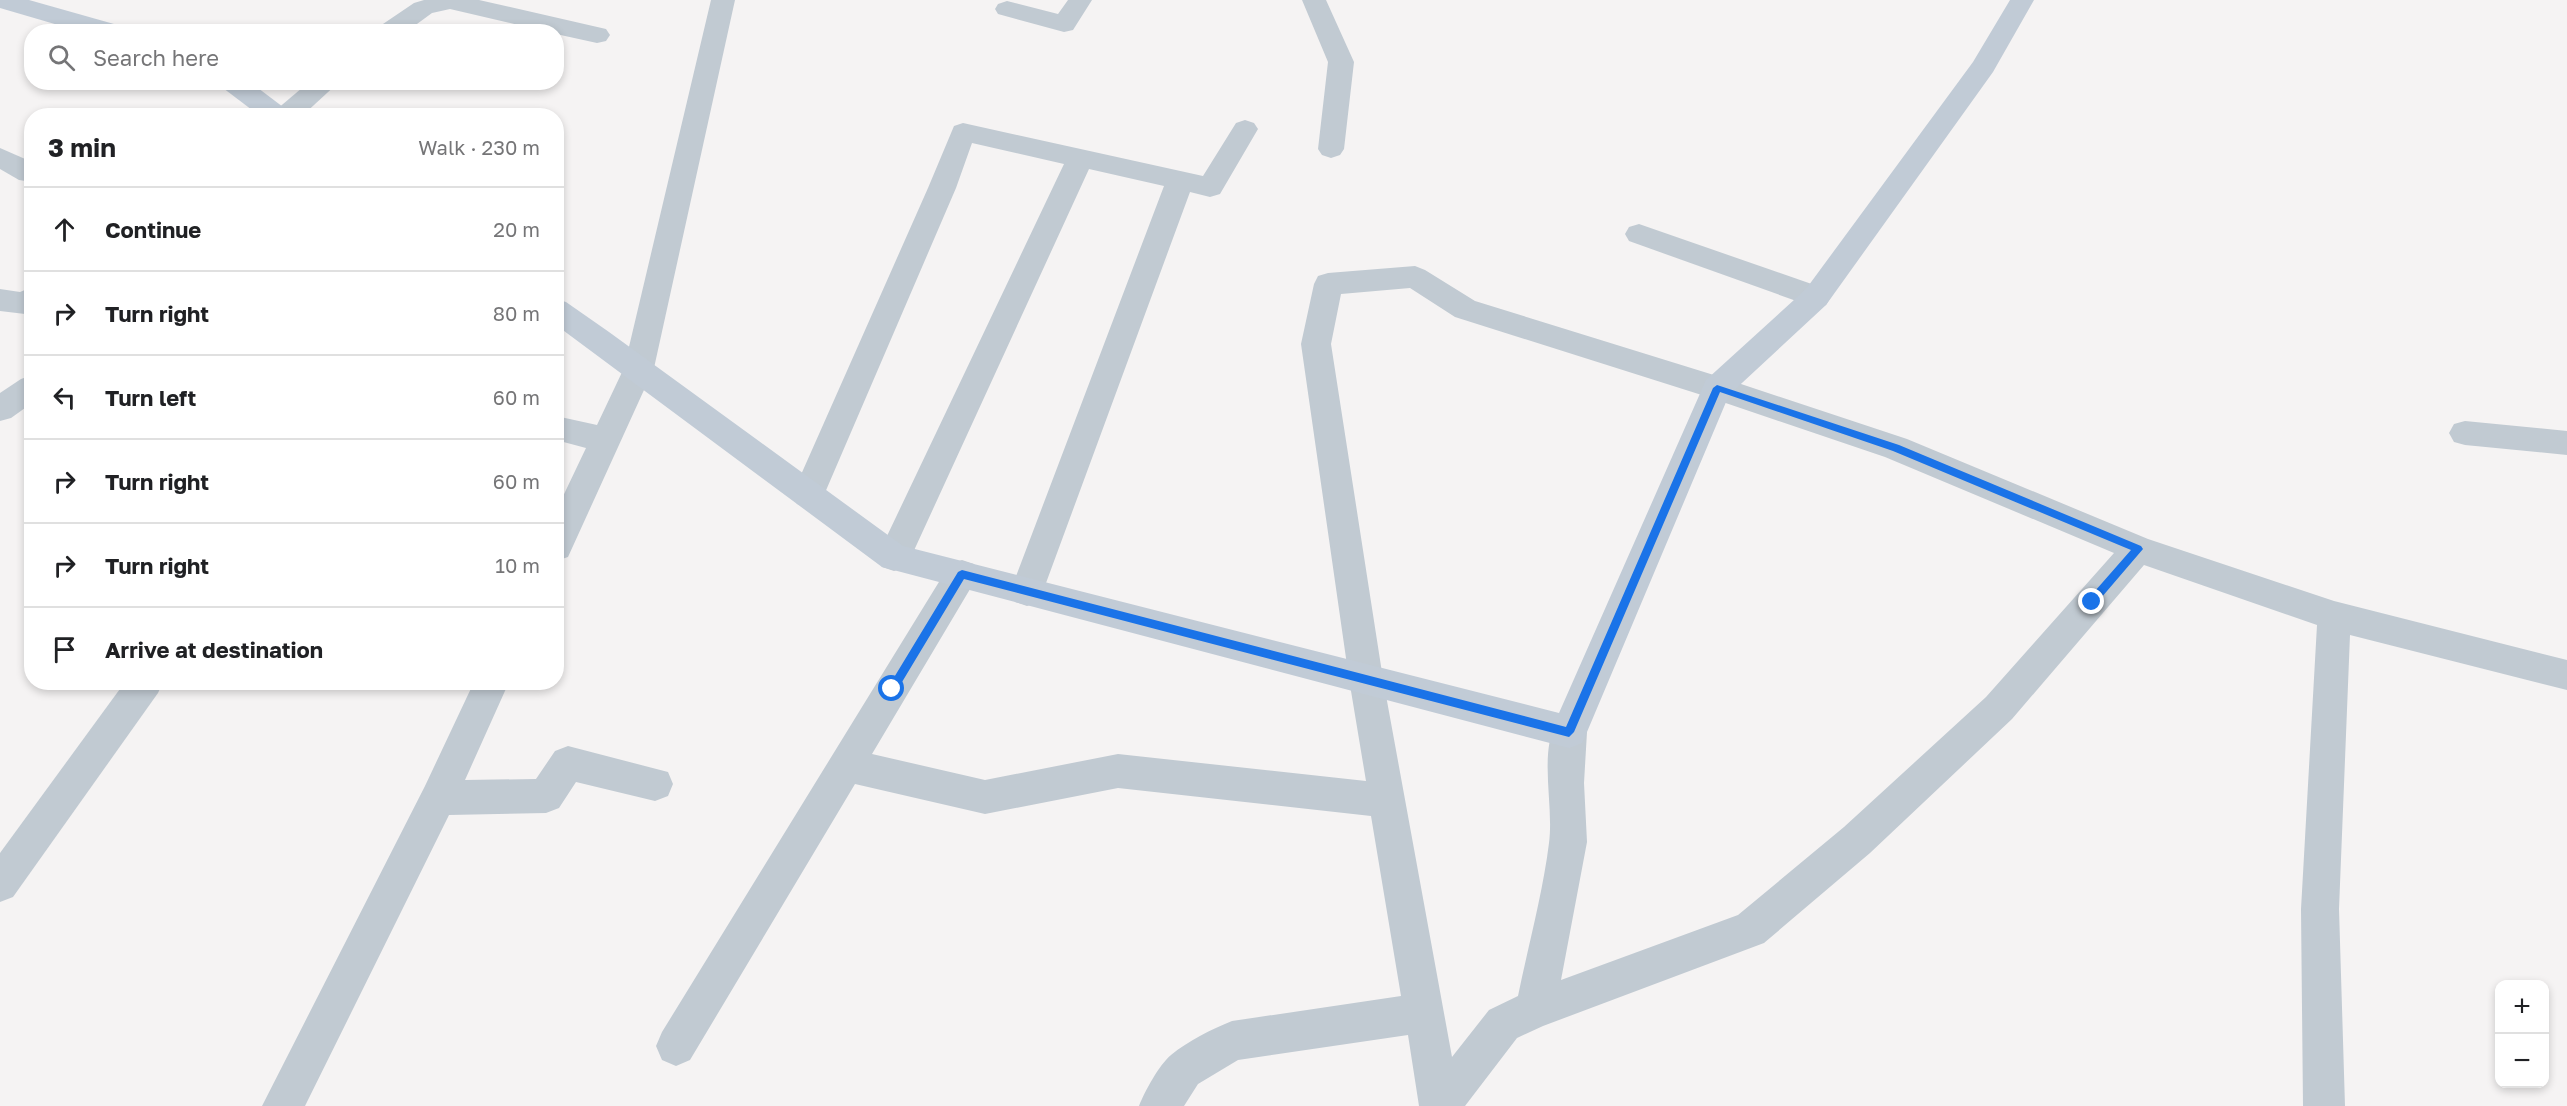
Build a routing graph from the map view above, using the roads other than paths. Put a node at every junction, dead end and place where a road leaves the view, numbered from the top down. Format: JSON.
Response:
{"nodes":[{"id":1,"x":723,"y":0,"type":"edge"},
{"id":2,"x":1080,"y":0,"type":"edge"},
{"id":3,"x":1314,"y":0,"type":"edge"},
{"id":4,"x":2022,"y":0,"type":"edge"},
{"id":5,"x":10,"y":1,"type":"edge"},
{"id":6,"x":1007,"y":9,"type":"dead end"},
{"id":7,"x":86,"y":24,"type":"edge"},
{"id":8,"x":400,"y":24,"type":"edge"},
{"id":9,"x":552,"y":24,"type":"edge"},
{"id":10,"x":564,"y":27,"type":"edge"},
{"id":11,"x":597,"y":34,"type":"dead end"},
{"id":12,"x":243,"y":90,"type":"edge"},
{"id":13,"x":316,"y":90,"type":"edge"},
{"id":14,"x":267,"y":108,"type":"edge"},
{"id":15,"x":295,"y":108,"type":"edge"},
{"id":16,"x":1245,"y":129,"type":"dead end"},
{"id":17,"x":1331,"y":149,"type":"dead end"},
{"id":18,"x":0,"y":158,"type":"edge"},
{"id":19,"x":1080,"y":159,"type":"junction"},
{"id":20,"x":24,"y":170,"type":"edge"},
{"id":21,"x":1180,"y":181,"type":"junction"},
{"id":22,"x":1639,"y":234,"type":"dead end"},
{"id":23,"x":1816,"y":297,"type":"junction"},
{"id":24,"x":0,"y":300,"type":"edge"},
{"id":25,"x":24,"y":303,"type":"edge"},
{"id":26,"x":564,"y":316,"type":"edge"},
{"id":27,"x":639,"y":368,"type":"junction"},
{"id":28,"x":1717,"y":388,"type":"junction"},
{"id":29,"x":24,"y":392,"type":"edge"},
{"id":30,"x":0,"y":409,"type":"edge"},
{"id":31,"x":564,"y":430,"type":"edge"},
{"id":32,"x":2465,"y":433,"type":"dead end"},
{"id":33,"x":607,"y":440,"type":"junction"},
{"id":34,"x":2567,"y":443,"type":"edge"},
{"id":35,"x":808,"y":495,"type":"junction"},
{"id":36,"x":564,"y":530,"type":"edge"},
{"id":37,"x":2138,"y":549,"type":"junction"},
{"id":38,"x":894,"y":557,"type":"junction"},
{"id":39,"x":962,"y":574,"type":"junction"},
{"id":40,"x":1028,"y":592,"type":"junction"},
{"id":41,"x":2334,"y":616,"type":"junction"},
{"id":42,"x":2567,"y":675,"type":"edge"},
{"id":43,"x":1366,"y":680,"type":"junction"},
{"id":44,"x":140,"y":690,"type":"edge"},
{"id":45,"x":488,"y":690,"type":"edge"},
{"id":46,"x":1569,"y":732,"type":"junction"},
{"id":47,"x":846,"y":765,"type":"junction"},
{"id":48,"x":655,"y":783,"type":"dead end"},
{"id":49,"x":438,"y":798,"type":"junction"},
{"id":50,"x":1387,"y":801,"type":"junction"},
{"id":51,"x":0,"y":884,"type":"edge"},
{"id":52,"x":1535,"y":1009,"type":"junction"},
{"id":53,"x":1423,"y":1013,"type":"junction"},
{"id":54,"x":676,"y":1046,"type":"dead end"},
{"id":55,"x":1440,"y":1105,"type":"edge"},
{"id":56,"x":284,"y":1106,"type":"edge"},
{"id":57,"x":1160,"y":1106,"type":"edge"},
{"id":58,"x":2324,"y":1106,"type":"edge"}],
"edges":[{"from":1,"to":27,"type":"street"},
{"from":2,"to":6,"type":"street"},
{"from":3,"to":17,"type":"street"},
{"from":4,"to":23,"type":"street"},
{"from":5,"to":7,"type":"street"},
{"from":8,"to":9,"type":"street"},
{"from":10,"to":11,"type":"street"},
{"from":12,"to":14,"type":"street"},
{"from":13,"to":15,"type":"street"},
{"from":16,"to":21,"type":"street"},
{"from":18,"to":20,"type":"street"},
{"from":19,"to":21,"type":"street"},
{"from":19,"to":35,"type":"street"},
{"from":19,"to":38,"type":"street"},
{"from":21,"to":40,"type":"street"},
{"from":22,"to":23,"type":"street"},
{"from":23,"to":28,"type":"street"},
{"from":24,"to":25,"type":"street"},
{"from":26,"to":27,"type":"street"},
{"from":27,"to":33,"type":"street"},
{"from":27,"to":35,"type":"street"},
{"from":28,"to":37,"type":"street"},
{"from":28,"to":43,"type":"street"},
{"from":28,"to":46,"type":"street"},
{"from":29,"to":30,"type":"street"},
{"from":31,"to":33,"type":"street"},
{"from":32,"to":34,"type":"street"},
{"from":33,"to":36,"type":"street"},
{"from":35,"to":38,"type":"street"},
{"from":37,"to":41,"type":"street"},
{"from":37,"to":52,"type":"street"},
{"from":38,"to":39,"type":"street"},
{"from":39,"to":40,"type":"street"},
{"from":39,"to":47,"type":"street"},
{"from":40,"to":43,"type":"street"},
{"from":41,"to":42,"type":"street"},
{"from":41,"to":58,"type":"street"},
{"from":43,"to":46,"type":"street"},
{"from":43,"to":50,"type":"street"},
{"from":44,"to":51,"type":"street"},
{"from":45,"to":49,"type":"street"},
{"from":46,"to":52,"type":"street"},
{"from":47,"to":50,"type":"street"},
{"from":47,"to":54,"type":"street"},
{"from":48,"to":49,"type":"street"},
{"from":49,"to":56,"type":"street"},
{"from":50,"to":53,"type":"street"},
{"from":52,"to":55,"type":"street"},
{"from":53,"to":55,"type":"street"},
{"from":53,"to":57,"type":"street"}]}
